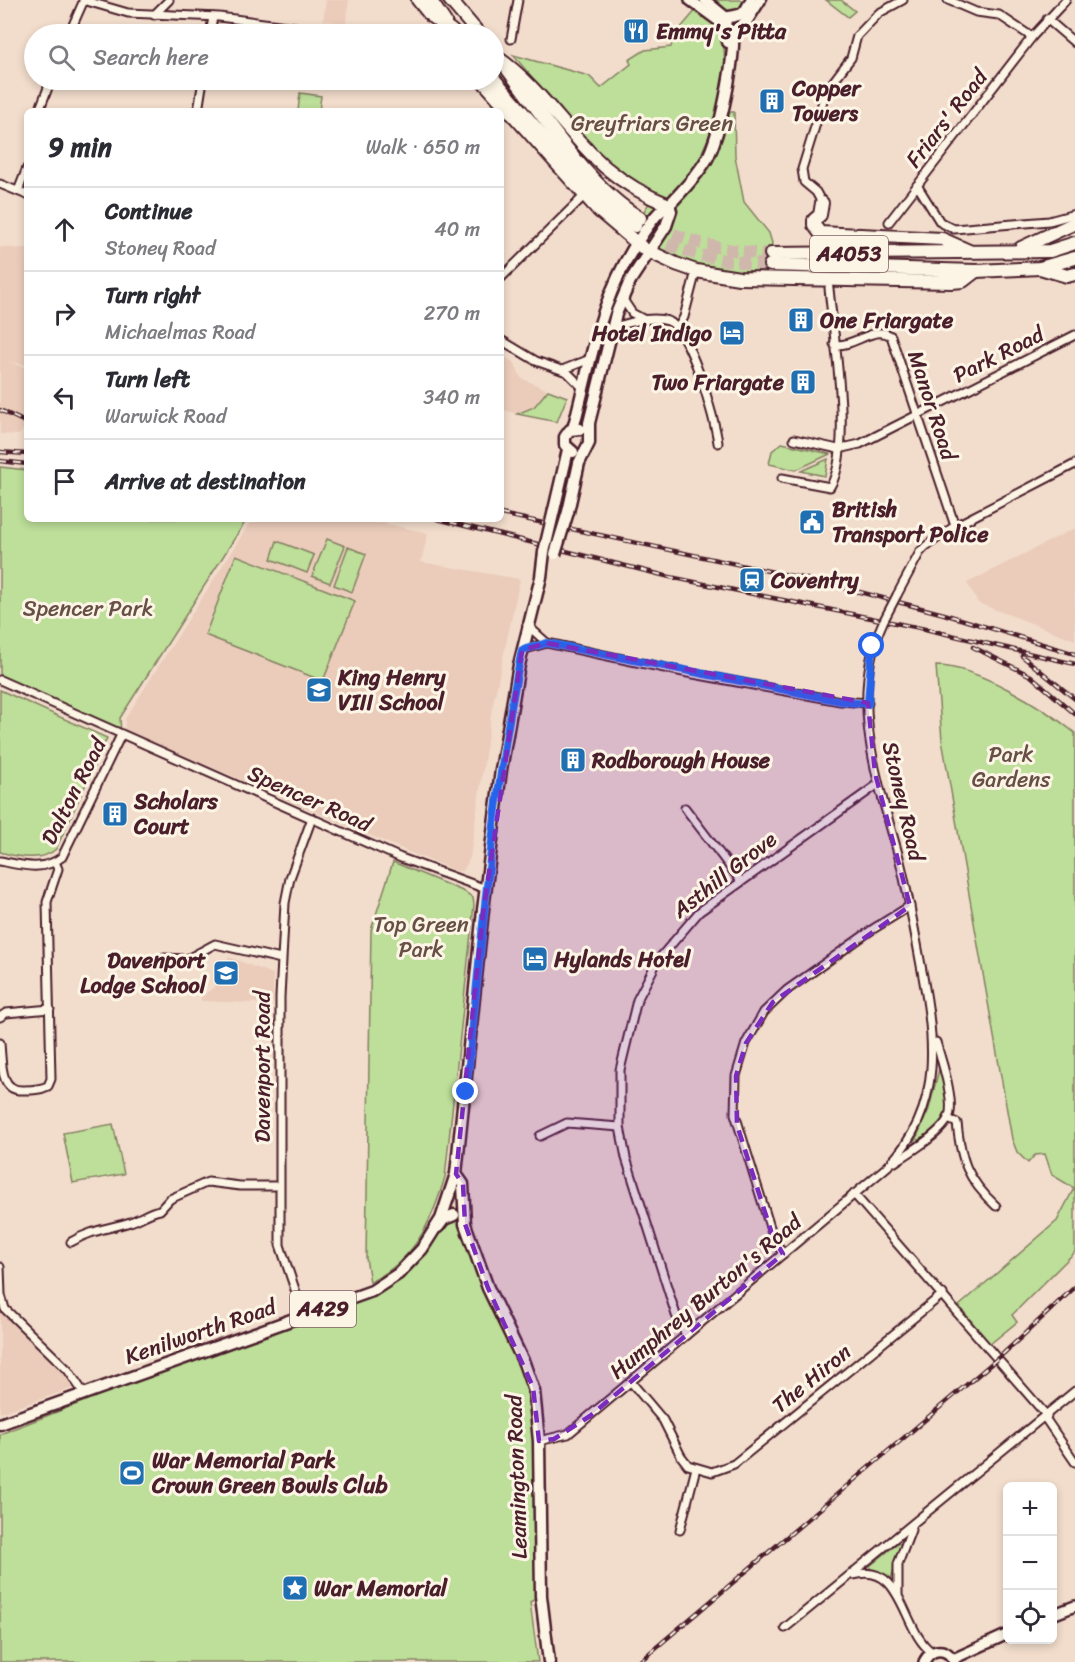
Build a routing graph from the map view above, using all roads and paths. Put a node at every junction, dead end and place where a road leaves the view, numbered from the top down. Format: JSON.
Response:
{"nodes":[{"id":1,"x":84,"y":0,"type":"edge"},
{"id":2,"x":169,"y":0,"type":"edge"},
{"id":3,"x":418,"y":0,"type":"edge"},
{"id":4,"x":430,"y":0,"type":"edge"},
{"id":5,"x":450,"y":0,"type":"edge"},
{"id":6,"x":457,"y":0,"type":"edge"},
{"id":7,"x":518,"y":0,"type":"edge"},
{"id":8,"x":690,"y":0,"type":"edge"},
{"id":9,"x":705,"y":0,"type":"edge"},
{"id":10,"x":751,"y":0,"type":"edge"},
{"id":11,"x":760,"y":0,"type":"edge"},
{"id":12,"x":903,"y":0,"type":"edge"},
{"id":13,"x":948,"y":0,"type":"edge"},
{"id":14,"x":1066,"y":0,"type":"edge"},
{"id":15,"x":154,"y":15,"type":"junction"},
{"id":16,"x":213,"y":17,"type":"junction"},
{"id":17,"x":1047,"y":19,"type":"junction"},
{"id":18,"x":73,"y":24,"type":"edge"},
{"id":19,"x":212,"y":24,"type":"edge"},
{"id":20,"x":268,"y":24,"type":"edge"},
{"id":21,"x":442,"y":24,"type":"edge"},
{"id":22,"x":447,"y":24,"type":"edge"},
{"id":23,"x":470,"y":24,"type":"edge"},
{"id":24,"x":472,"y":24,"type":"edge"},
{"id":25,"x":731,"y":24,"type":"junction"},
{"id":26,"x":1032,"y":37,"type":"junction"},
{"id":27,"x":512,"y":39,"type":"dead end"},
{"id":28,"x":1075,"y":43,"type":"edge"},
{"id":29,"x":504,"y":61,"type":"edge"},
{"id":30,"x":504,"y":65,"type":"edge"},
{"id":31,"x":47,"y":90,"type":"edge"},
{"id":32,"x":201,"y":90,"type":"edge"},
{"id":33,"x":491,"y":90,"type":"edge"},
{"id":34,"x":503,"y":90,"type":"edge"},
{"id":35,"x":40,"y":108,"type":"edge"},
{"id":36,"x":198,"y":108,"type":"edge"},
{"id":37,"x":24,"y":176,"type":"edge"},
{"id":38,"x":0,"y":184,"type":"edge"},
{"id":39,"x":916,"y":185,"type":"junction"},
{"id":40,"x":18,"y":191,"type":"junction"},
{"id":41,"x":24,"y":194,"type":"edge"},
{"id":42,"x":584,"y":196,"type":"junction"},
{"id":43,"x":822,"y":203,"type":"joint"},
{"id":44,"x":669,"y":205,"type":"junction"},
{"id":45,"x":1075,"y":214,"type":"edge"},
{"id":46,"x":889,"y":222,"type":"dead end"},
{"id":47,"x":1075,"y":223,"type":"edge"},
{"id":48,"x":636,"y":243,"type":"junction"},
{"id":49,"x":1075,"y":243,"type":"edge"},
{"id":50,"x":1017,"y":250,"type":"junction"},
{"id":51,"x":648,"y":251,"type":"junction"},
{"id":52,"x":970,"y":251,"type":"junction"},
{"id":53,"x":1075,"y":258,"type":"edge"},
{"id":54,"x":1040,"y":268,"type":"junction"},
{"id":55,"x":696,"y":271,"type":"junction"},
{"id":56,"x":976,"y":271,"type":"junction"},
{"id":57,"x":1075,"y":274,"type":"edge"},
{"id":58,"x":504,"y":275,"type":"edge"},
{"id":59,"x":815,"y":278,"type":"junction"},
{"id":60,"x":840,"y":278,"type":"junction"},
{"id":61,"x":828,"y":288,"type":"junction"},
{"id":62,"x":622,"y":298,"type":"junction"},
{"id":63,"x":645,"y":320,"type":"junction"},
{"id":64,"x":678,"y":328,"type":"junction"},
{"id":65,"x":613,"y":329,"type":"junction"},
{"id":66,"x":595,"y":334,"type":"junction"},
{"id":67,"x":1075,"y":335,"type":"edge"},
{"id":68,"x":504,"y":342,"type":"edge"},
{"id":69,"x":834,"y":344,"type":"junction"},
{"id":70,"x":590,"y":359,"type":"junction"},
{"id":71,"x":561,"y":370,"type":"junction"},
{"id":72,"x":583,"y":388,"type":"junction"},
{"id":73,"x":917,"y":416,"type":"junction"},
{"id":74,"x":573,"y":429,"type":"junction"},
{"id":75,"x":589,"y":437,"type":"junction"},
{"id":76,"x":794,"y":439,"type":"dead end"},
{"id":77,"x":718,"y":443,"type":"dead end"},
{"id":78,"x":838,"y":449,"type":"junction"},
{"id":79,"x":568,"y":450,"type":"junction"},
{"id":80,"x":584,"y":451,"type":"junction"},
{"id":81,"x":1075,"y":464,"type":"edge"},
{"id":82,"x":782,"y":478,"type":"dead end"},
{"id":83,"x":955,"y":526,"type":"junction"},
{"id":84,"x":549,"y":553,"type":"junction"},
{"id":85,"x":527,"y":625,"type":"junction"},
{"id":86,"x":547,"y":643,"type":"junction"},
{"id":87,"x":522,"y":650,"type":"junction"},
{"id":88,"x":0,"y":680,"type":"edge"},
{"id":89,"x":868,"y":704,"type":"junction"},
{"id":90,"x":121,"y":735,"type":"junction"},
{"id":91,"x":877,"y":785,"type":"junction"},
{"id":92,"x":686,"y":808,"type":"dead end"},
{"id":93,"x":312,"y":818,"type":"junction"},
{"id":94,"x":0,"y":861,"type":"edge"},
{"id":95,"x":55,"y":862,"type":"junction"},
{"id":96,"x":741,"y":880,"type":"junction"},
{"id":97,"x":486,"y":890,"type":"junction"},
{"id":98,"x":910,"y":906,"type":"junction"},
{"id":99,"x":162,"y":958,"type":"dead end"},
{"id":100,"x":281,"y":959,"type":"junction"},
{"id":101,"x":50,"y":1009,"type":"junction"},
{"id":102,"x":0,"y":1017,"type":"edge"},
{"id":103,"x":932,"y":1031,"type":"junction"},
{"id":104,"x":0,"y":1043,"type":"edge"},
{"id":105,"x":921,"y":1115,"type":"joint"},
{"id":106,"x":948,"y":1119,"type":"junction"},
{"id":107,"x":620,"y":1127,"type":"junction"},
{"id":108,"x":540,"y":1136,"type":"dead end"},
{"id":109,"x":888,"y":1166,"type":"junction"},
{"id":110,"x":456,"y":1174,"type":"junction"},
{"id":111,"x":279,"y":1186,"type":"junction"},
{"id":112,"x":854,"y":1194,"type":"junction"},
{"id":113,"x":445,"y":1204,"type":"junction"},
{"id":114,"x":996,"y":1206,"type":"dead end"},
{"id":115,"x":453,"y":1215,"type":"junction"},
{"id":116,"x":465,"y":1224,"type":"junction"},
{"id":117,"x":432,"y":1234,"type":"junction"},
{"id":118,"x":71,"y":1242,"type":"dead end"},
{"id":119,"x":783,"y":1254,"type":"junction"},
{"id":120,"x":0,"y":1266,"type":"edge"},
{"id":121,"x":944,"y":1294,"type":"junction"},
{"id":122,"x":304,"y":1316,"type":"junction"},
{"id":123,"x":687,"y":1335,"type":"junction"},
{"id":124,"x":631,"y":1382,"type":"junction"},
{"id":125,"x":1075,"y":1391,"type":"edge"},
{"id":126,"x":83,"y":1392,"type":"junction"},
{"id":127,"x":1046,"y":1417,"type":"junction"},
{"id":128,"x":0,"y":1424,"type":"edge"},
{"id":129,"x":539,"y":1441,"type":"junction"},
{"id":130,"x":1075,"y":1462,"type":"edge"},
{"id":131,"x":696,"y":1468,"type":"junction"},
{"id":132,"x":915,"y":1524,"type":"junction"},
{"id":133,"x":680,"y":1530,"type":"dead end"},
{"id":134,"x":847,"y":1578,"type":"junction"},
{"id":135,"x":898,"y":1596,"type":"junction"},
{"id":136,"x":1075,"y":1606,"type":"edge"},
{"id":137,"x":1057,"y":1613,"type":"edge"},
{"id":138,"x":785,"y":1628,"type":"dead end"},
{"id":139,"x":1003,"y":1636,"type":"edge"},
{"id":140,"x":932,"y":1652,"type":"junction"},
{"id":141,"x":954,"y":1661,"type":"edge"},
{"id":142,"x":549,"y":1662,"type":"edge"},
{"id":143,"x":924,"y":1662,"type":"edge"}],
"edges":[{"from":1,"to":15,"type":"street"},
{"from":1,"to":18,"type":"street"},
{"from":2,"to":15,"type":"street"},
{"from":3,"to":21,"type":"highway"},
{"from":4,"to":22,"type":"highway"},
{"from":5,"to":23,"type":"highway"},
{"from":6,"to":24,"type":"highway"},
{"from":7,"to":27,"type":"street"},
{"from":8,"to":25,"type":"street"},
{"from":9,"to":25,"type":"street"},
{"from":10,"to":25,"type":"main road"},
{"from":11,"to":25,"type":"main road"},
{"from":12,"to":43,"type":"street"},
{"from":13,"to":26,"type":"street"},
{"from":14,"to":17,"type":"street","name":"Friars' Road"},
{"from":15,"to":16,"type":"street"},
{"from":16,"to":19,"type":"street"},
{"from":16,"to":20,"type":"street"},
{"from":17,"to":26,"type":"street","name":"Friars' Road"},
{"from":17,"to":28,"type":"street"},
{"from":25,"to":44,"type":"main road"},
{"from":26,"to":39,"type":"street","name":"Friars' Road"},
{"from":29,"to":44,"type":"highway"},
{"from":30,"to":34,"type":"highway"},
{"from":31,"to":35,"type":"street"},
{"from":32,"to":36,"type":"street"},
{"from":33,"to":42,"type":"highway"},
{"from":37,"to":40,"type":"street"},
{"from":38,"to":40,"type":"street"},
{"from":39,"to":45,"type":"street"},
{"from":39,"to":46,"type":"street","name":"Friars' Road"},
{"from":40,"to":41,"type":"street"},
{"from":42,"to":48,"type":"highway"},
{"from":42,"to":58,"type":"street"},
{"from":43,"to":52,"type":"highway"},
{"from":44,"to":48,"type":"main road","number":"A429"},
{"from":44,"to":51,"type":"main road","number":"A429"},
{"from":47,"to":50,"type":"highway"},
{"from":48,"to":51,"type":"highway"},
{"from":48,"to":66,"type":"main road","number":"A429"},
{"from":49,"to":50,"type":"highway","number":"A4053"},
{"from":50,"to":52,"type":"highway","number":"A4053"},
{"from":51,"to":55,"type":"highway","number":"A4053"},
{"from":51,"to":62,"type":"main road","number":"A429"},
{"from":52,"to":56,"type":"highway","number":"A4053"},
{"from":53,"to":54,"type":"highway","number":"A4053"},
{"from":54,"to":56,"type":"highway","number":"A4053"},
{"from":54,"to":57,"type":"highway"},
{"from":55,"to":59,"type":"highway","number":"A4053"},
{"from":55,"to":64,"type":"street"},
{"from":56,"to":60,"type":"highway","number":"A4053"},
{"from":59,"to":60,"type":"highway","number":"A4053"},
{"from":59,"to":61,"type":"highway"},
{"from":60,"to":61,"type":"highway"},
{"from":61,"to":69,"type":"street"},
{"from":62,"to":63,"type":"street"},
{"from":62,"to":65,"type":"main road","number":"A429"},
{"from":63,"to":64,"type":"street"},
{"from":63,"to":65,"type":"street"},
{"from":64,"to":77,"type":"street"},
{"from":65,"to":66,"type":"street"},
{"from":65,"to":75,"type":"main road","number":"A429"},
{"from":66,"to":70,"type":"main road","number":"A429"},
{"from":67,"to":73,"type":"street","name":"Park Road"},
{"from":68,"to":71,"type":"street"},
{"from":69,"to":73,"type":"street","name":"Manor Road"},
{"from":69,"to":78,"type":"street"},
{"from":70,"to":71,"type":"street"},
{"from":70,"to":72,"type":"main road","number":"A429"},
{"from":71,"to":72,"type":"street"},
{"from":72,"to":74,"type":"main road","number":"A429"},
{"from":73,"to":78,"type":"street","name":"Park Road"},
{"from":73,"to":83,"type":"street","name":"Manor Road"},
{"from":74,"to":75,"type":"main road"},
{"from":74,"to":79,"type":"main road","number":"A429"},
{"from":75,"to":80,"type":"main road","number":"A429"},
{"from":76,"to":78,"type":"street"},
{"from":78,"to":82,"type":"street"},
{"from":79,"to":80,"type":"main road"},
{"from":79,"to":84,"type":"main road","number":"A429","bridge":true},
{"from":80,"to":84,"type":"main road","number":"A429","bridge":true},
{"from":81,"to":83,"type":"street","name":"Stoney Road"},
{"from":83,"to":89,"type":"street","name":"Stoney Road","bridge":true},
{"from":84,"to":85,"type":"main road","number":"A429"},
{"from":85,"to":86,"type":"street"},
{"from":85,"to":87,"type":"main road","number":"A429"},
{"from":86,"to":87,"type":"street"},
{"from":86,"to":89,"type":"street"},
{"from":87,"to":97,"type":"main road","number":"A429"},
{"from":88,"to":90,"type":"street","name":"Spencer Road"},
{"from":89,"to":91,"type":"street","name":"Stoney Road"},
{"from":90,"to":93,"type":"street","name":"Spencer Road"},
{"from":90,"to":95,"type":"street","name":"Dalton Road"},
{"from":91,"to":96,"type":"street","name":"Asthill Grove"},
{"from":91,"to":98,"type":"street","name":"Stoney Road"},
{"from":92,"to":96,"type":"street"},
{"from":93,"to":97,"type":"street","name":"Spencer Road"},
{"from":93,"to":100,"type":"street","name":"Davenport Road"},
{"from":94,"to":95,"type":"street"},
{"from":95,"to":101,"type":"street"},
{"from":96,"to":107,"type":"street","name":"Asthill Grove"},
{"from":97,"to":110,"type":"main road","number":"A429"},
{"from":98,"to":103,"type":"street","name":"Stoney Road"},
{"from":98,"to":119,"type":"street"},
{"from":99,"to":100,"type":"street"},
{"from":100,"to":111,"type":"street","name":"Davenport Road"},
{"from":101,"to":102,"type":"street"},
{"from":101,"to":104,"type":"street"},
{"from":103,"to":105,"type":"street","name":"Stoney Road"},
{"from":103,"to":106,"type":"street","name":"Stoney Road"},
{"from":105,"to":109,"type":"street","name":"Humphrey Burton's Road"},
{"from":106,"to":109,"type":"street","name":"Humphrey Burton's Road"},
{"from":106,"to":114,"type":"street"},
{"from":107,"to":108,"type":"street"},
{"from":107,"to":123,"type":"street","name":"Asthill Grove"},
{"from":109,"to":112,"type":"street","name":"Humphrey Burton's Road"},
{"from":110,"to":113,"type":"main road","number":"A429"},
{"from":110,"to":116,"type":"main road","name":"Leamington Road"},
{"from":111,"to":118,"type":"street"},
{"from":111,"to":122,"type":"street","name":"Davenport Road"},
{"from":112,"to":119,"type":"street","name":"Humphrey Burton's Road"},
{"from":112,"to":121,"type":"street"},
{"from":113,"to":115,"type":"main road"},
{"from":113,"to":117,"type":"main road","name":"Kenilworth Road","number":"A429"},
{"from":115,"to":116,"type":"main road"},
{"from":115,"to":117,"type":"main road"},
{"from":116,"to":129,"type":"main road","name":"Leamington Road"},
{"from":117,"to":122,"type":"main road","name":"Kenilworth Road","number":"A429"},
{"from":119,"to":123,"type":"street","name":"Humphrey Burton's Road"},
{"from":120,"to":126,"type":"street"},
{"from":121,"to":127,"type":"street"},
{"from":121,"to":131,"type":"street","name":"The Hiron"},
{"from":122,"to":126,"type":"main road","name":"Kenilworth Road","number":"A429"},
{"from":123,"to":124,"type":"street","name":"Humphrey Burton's Road"},
{"from":124,"to":129,"type":"street","name":"Humphrey Burton's Road"},
{"from":124,"to":131,"type":"street"},
{"from":125,"to":127,"type":"street"},
{"from":126,"to":128,"type":"main road","name":"Kenilworth Road","number":"A429"},
{"from":127,"to":130,"type":"street"},
{"from":127,"to":132,"type":"street"},
{"from":129,"to":142,"type":"main road","name":"Leamington Road"},
{"from":131,"to":133,"type":"street"},
{"from":132,"to":134,"type":"street"},
{"from":132,"to":135,"type":"street"},
{"from":134,"to":135,"type":"street"},
{"from":134,"to":138,"type":"street"},
{"from":135,"to":140,"type":"street"},
{"from":136,"to":137,"type":"street"},
{"from":139,"to":141,"type":"street"},
{"from":140,"to":141,"type":"street"},
{"from":140,"to":143,"type":"street"}]}
